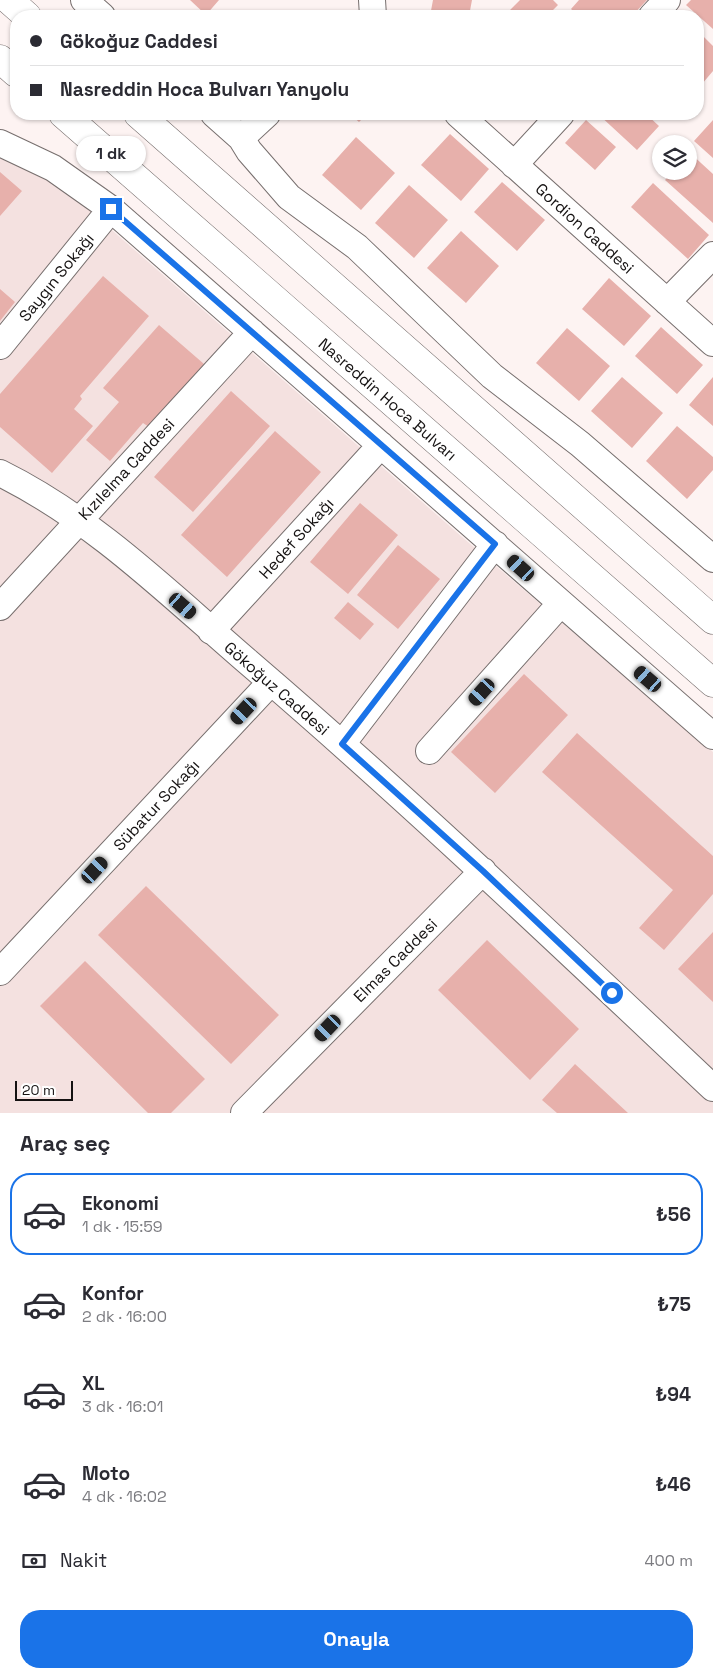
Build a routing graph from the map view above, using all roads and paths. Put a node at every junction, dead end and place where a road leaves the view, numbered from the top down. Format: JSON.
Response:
{"nodes":[{"id":1,"x":9,"y":0,"type":"edge"},
{"id":2,"x":84,"y":0,"type":"edge"},
{"id":3,"x":666,"y":0,"type":"edge"},
{"id":4,"x":21,"y":10,"type":"edge"},
{"id":5,"x":95,"y":10,"type":"edge"},
{"id":6,"x":657,"y":10,"type":"edge"},
{"id":7,"x":0,"y":59,"type":"edge"},
{"id":8,"x":10,"y":68,"type":"edge"},
{"id":9,"x":70,"y":120,"type":"edge"},
{"id":10,"x":145,"y":120,"type":"edge"},
{"id":11,"x":221,"y":120,"type":"edge"},
{"id":12,"x":260,"y":120,"type":"edge"},
{"id":13,"x":465,"y":120,"type":"edge"},
{"id":14,"x":555,"y":120,"type":"edge"},
{"id":15,"x":241,"y":138,"type":"junction"},
{"id":16,"x":0,"y":143,"type":"edge"},
{"id":17,"x":514,"y":165,"type":"junction"},
{"id":18,"x":111,"y":209,"type":"junction"},
{"id":19,"x":713,"y":255,"type":"edge"},
{"id":20,"x":667,"y":302,"type":"junction"},
{"id":21,"x":252,"y":332,"type":"junction"},
{"id":22,"x":713,"y":343,"type":"edge"},
{"id":23,"x":0,"y":346,"type":"edge"},
{"id":24,"x":381,"y":445,"type":"junction"},
{"id":25,"x":0,"y":473,"type":"edge"},
{"id":26,"x":79,"y":519,"type":"junction"},
{"id":27,"x":495,"y":544,"type":"junction"},
{"id":28,"x":713,"y":559,"type":"edge"},
{"id":29,"x":561,"y":603,"type":"junction"},
{"id":30,"x":0,"y":607,"type":"edge"},
{"id":31,"x":713,"y":620,"type":"edge"},
{"id":32,"x":211,"y":630,"type":"junction"},
{"id":33,"x":271,"y":682,"type":"junction"},
{"id":34,"x":713,"y":683,"type":"edge"},
{"id":35,"x":713,"y":736,"type":"edge"},
{"id":36,"x":342,"y":744,"type":"junction"},
{"id":37,"x":429,"y":751,"type":"dead end"},
{"id":38,"x":483,"y":871,"type":"junction"},
{"id":39,"x":0,"y":972,"type":"edge"},
{"id":40,"x":713,"y":1088,"type":"edge"},
{"id":41,"x":244,"y":1113,"type":"edge"}],
"edges":[{"from":1,"to":4,"type":"highway"},
{"from":2,"to":5,"type":"street"},
{"from":3,"to":6,"type":"street"},
{"from":7,"to":8,"type":"highway"},
{"from":9,"to":34,"type":"highway","name":"Nasreddin Hoca Bulvarı"},
{"from":10,"to":31,"type":"highway"},
{"from":11,"to":15,"type":"street"},
{"from":12,"to":15,"type":"street"},
{"from":13,"to":17,"type":"street","name":"Gordion Caddesi"},
{"from":14,"to":17,"type":"street"},
{"from":15,"to":28,"type":"street"},
{"from":16,"to":18,"type":"street"},
{"from":17,"to":20,"type":"street","name":"Gordion Caddesi"},
{"from":18,"to":21,"type":"street"},
{"from":18,"to":23,"type":"street","name":"Saygın Sokağı"},
{"from":19,"to":20,"type":"street"},
{"from":20,"to":22,"type":"street","name":"Gordion Caddesi"},
{"from":21,"to":24,"type":"street"},
{"from":21,"to":26,"type":"street","name":"Kızılelma Caddesi"},
{"from":24,"to":27,"type":"street"},
{"from":24,"to":32,"type":"street","name":"Hedef Sokağı"},
{"from":25,"to":26,"type":"street","name":"Gökoğuz Caddesi"},
{"from":26,"to":30,"type":"street","name":"Kızılelma Caddesi"},
{"from":26,"to":32,"type":"street","name":"Gökoğuz Caddesi"},
{"from":27,"to":29,"type":"street"},
{"from":27,"to":36,"type":"street"},
{"from":29,"to":35,"type":"street"},
{"from":29,"to":37,"type":"street"},
{"from":32,"to":33,"type":"street","name":"Gökoğuz Caddesi"},
{"from":33,"to":36,"type":"street","name":"Gökoğuz Caddesi"},
{"from":33,"to":39,"type":"street","name":"Sübatur Sokağı"},
{"from":36,"to":38,"type":"street","name":"Gökoğuz Caddesi"},
{"from":38,"to":40,"type":"street","name":"Gökoğuz Caddesi"},
{"from":38,"to":41,"type":"street","name":"Elmas Caddesi"}]}
